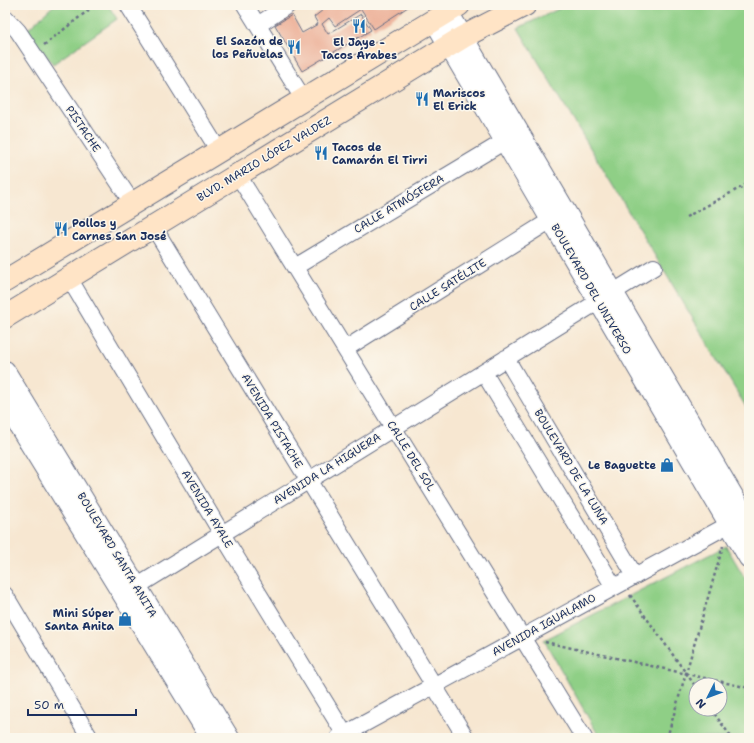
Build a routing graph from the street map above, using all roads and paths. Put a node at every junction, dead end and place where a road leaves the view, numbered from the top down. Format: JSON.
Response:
{"nodes":[{"id":1,"x":96,"y":5,"type":"edge"},
{"id":2,"x":128,"y":5,"type":"edge"},
{"id":3,"x":245,"y":5,"type":"edge"},
{"id":4,"x":288,"y":5,"type":"edge"},
{"id":5,"x":526,"y":5,"type":"edge"},
{"id":6,"x":447,"y":12,"type":"edge"},
{"id":7,"x":5,"y":17,"type":"edge"},
{"id":8,"x":258,"y":25,"type":"junction"},
{"id":9,"x":456,"y":42,"type":"junction"},
{"id":10,"x":33,"y":53,"type":"junction"},
{"id":11,"x":304,"y":100,"type":"junction"},
{"id":12,"x":511,"y":136,"type":"junction"},
{"id":13,"x":219,"y":152,"type":"junction"},
{"id":14,"x":238,"y":175,"type":"junction"},
{"id":15,"x":749,"y":182,"type":"edge"},
{"id":16,"x":133,"y":204,"type":"junction"},
{"id":17,"x":686,"y":217,"type":"dead end"},
{"id":18,"x":551,"y":220,"type":"junction"},
{"id":19,"x":154,"y":226,"type":"junction"},
{"id":20,"x":294,"y":267,"type":"junction"},
{"id":21,"x":654,"y":267,"type":"dead end"},
{"id":22,"x":69,"y":278,"type":"junction"},
{"id":23,"x":5,"y":282,"type":"edge"},
{"id":24,"x":606,"y":297,"type":"junction"},
{"id":25,"x":5,"y":317,"type":"edge"},
{"id":26,"x":345,"y":348,"type":"junction"},
{"id":27,"x":506,"y":358,"type":"junction"},
{"id":28,"x":5,"y":371,"type":"edge"},
{"id":29,"x":484,"y":372,"type":"junction"},
{"id":30,"x":5,"y":403,"type":"edge"},
{"id":31,"x":394,"y":428,"type":"junction"},
{"id":32,"x":308,"y":481,"type":"junction"},
{"id":33,"x":743,"y":519,"type":"edge"},
{"id":34,"x":222,"y":534,"type":"junction"},
{"id":35,"x":749,"y":558,"type":"edge"},
{"id":36,"x":624,"y":582,"type":"junction"},
{"id":37,"x":130,"y":591,"type":"junction"},
{"id":38,"x":5,"y":595,"type":"edge"},
{"id":39,"x":522,"y":638,"type":"junction"},
{"id":40,"x":686,"y":673,"type":"junction"},
{"id":41,"x":689,"y":677,"type":"edge"},
{"id":42,"x":434,"y":686,"type":"junction"},
{"id":43,"x":749,"y":688,"type":"edge"},
{"id":44,"x":717,"y":717,"type":"edge"},
{"id":45,"x":343,"y":737,"type":"edge"},
{"id":46,"x":90,"y":738,"type":"edge"},
{"id":47,"x":211,"y":738,"type":"edge"},
{"id":48,"x":229,"y":738,"type":"edge"},
{"id":49,"x":466,"y":738,"type":"edge"},
{"id":50,"x":584,"y":738,"type":"edge"},
{"id":51,"x":667,"y":738,"type":"edge"},
{"id":52,"x":732,"y":738,"type":"edge"}],
"edges":[{"from":1,"to":10,"type":"path"},
{"from":2,"to":13,"type":"street"},
{"from":3,"to":8,"type":"street"},
{"from":4,"to":8,"type":"street"},
{"from":5,"to":9,"type":"main road","name":"BLVD. MARIO LÓPEZ VALDEZ"},
{"from":6,"to":9,"type":"street","name":"BOULEVARD DEL UNIVERSO"},
{"from":6,"to":11,"type":"main road"},
{"from":7,"to":10,"type":"street","name":"PISTACHE"},
{"from":8,"to":11,"type":"street"},
{"from":9,"to":12,"type":"street","name":"BOULEVARD DEL UNIVERSO"},
{"from":9,"to":14,"type":"main road","name":"BLVD. MARIO LÓPEZ VALDEZ"},
{"from":10,"to":16,"type":"street","name":"PISTACHE"},
{"from":11,"to":13,"type":"main road"},
{"from":12,"to":18,"type":"street","name":"BOULEVARD DEL UNIVERSO"},
{"from":12,"to":20,"type":"street","name":"CALLE ATMÓSFERA"},
{"from":12,"to":24,"type":"street","name":"BOULEVARD DEL UNIVERSO"},
{"from":13,"to":16,"type":"main road"},
{"from":14,"to":19,"type":"main road","name":"BLVD. MARIO LÓPEZ VALDEZ"},
{"from":14,"to":20,"type":"street","name":"CALLE DEL SOL"},
{"from":15,"to":17,"type":"path"},
{"from":16,"to":23,"type":"main road"},
{"from":18,"to":24,"type":"street","name":"BOULEVARD DEL UNIVERSO"},
{"from":18,"to":26,"type":"street","name":"CALLE SATÉLITE"},
{"from":19,"to":22,"type":"main road","name":"BLVD. MARIO LÓPEZ VALDEZ"},
{"from":19,"to":32,"type":"street","name":"AVENIDA PISTACHE"},
{"from":20,"to":26,"type":"street","name":"CALLE DEL SOL"},
{"from":21,"to":24,"type":"street","name":"AVENIDA LA HIGUERA"},
{"from":22,"to":25,"type":"main road","name":"BLVD. MARIO LÓPEZ VALDEZ"},
{"from":22,"to":34,"type":"street","name":"AVENIDA AYALE"},
{"from":24,"to":27,"type":"street","name":"AVENIDA LA HIGUERA"},
{"from":24,"to":33,"type":"street","name":"BOULEVARD DEL UNIVERSO"},
{"from":26,"to":31,"type":"street","name":"CALLE DEL SOL"},
{"from":27,"to":29,"type":"street","name":"AVENIDA LA HIGUERA"},
{"from":27,"to":36,"type":"street","name":"BOULEVARD DE LA LUNA"},
{"from":28,"to":37,"type":"street","name":"BOULEVARD SANTA ANITA"},
{"from":29,"to":31,"type":"street","name":"AVENIDA LA HIGUERA"},
{"from":29,"to":36,"type":"street"},
{"from":30,"to":37,"type":"street","name":"BOULEVARD SANTA ANITA"},
{"from":31,"to":32,"type":"street","name":"AVENIDA LA HIGUERA"},
{"from":31,"to":39,"type":"street","name":"CALLE DEL SOL"},
{"from":32,"to":34,"type":"street","name":"AVENIDA LA HIGUERA"},
{"from":32,"to":42,"type":"street","name":"AVENIDA PISTACHE"},
{"from":33,"to":35,"type":"street","name":"BOULEVARD DEL UNIVERSO"},
{"from":33,"to":36,"type":"street","name":"AVENIDA IGUALAMO"},
{"from":33,"to":40,"type":"path"},
{"from":34,"to":37,"type":"street","name":"AVENIDA LA HIGUERA"},
{"from":34,"to":45,"type":"street","name":"AVENIDA AYALE"},
{"from":36,"to":39,"type":"street","name":"AVENIDA IGUALAMO"},
{"from":36,"to":40,"type":"path"},
{"from":37,"to":47,"type":"street","name":"BOULEVARD SANTA ANITA"},
{"from":37,"to":48,"type":"street","name":"BOULEVARD SANTA ANITA"},
{"from":38,"to":46,"type":"street"},
{"from":39,"to":40,"type":"path"},
{"from":39,"to":42,"type":"street","name":"AVENIDA IGUALAMO"},
{"from":39,"to":50,"type":"street","name":"CALLE DEL SOL"},
{"from":40,"to":41,"type":"path"},
{"from":40,"to":43,"type":"path"},
{"from":40,"to":51,"type":"path"},
{"from":42,"to":45,"type":"street","name":"AVENIDA IGUALAMO"},
{"from":42,"to":49,"type":"street","name":"AVENIDA PISTACHE"},
{"from":44,"to":52,"type":"path"}]}
